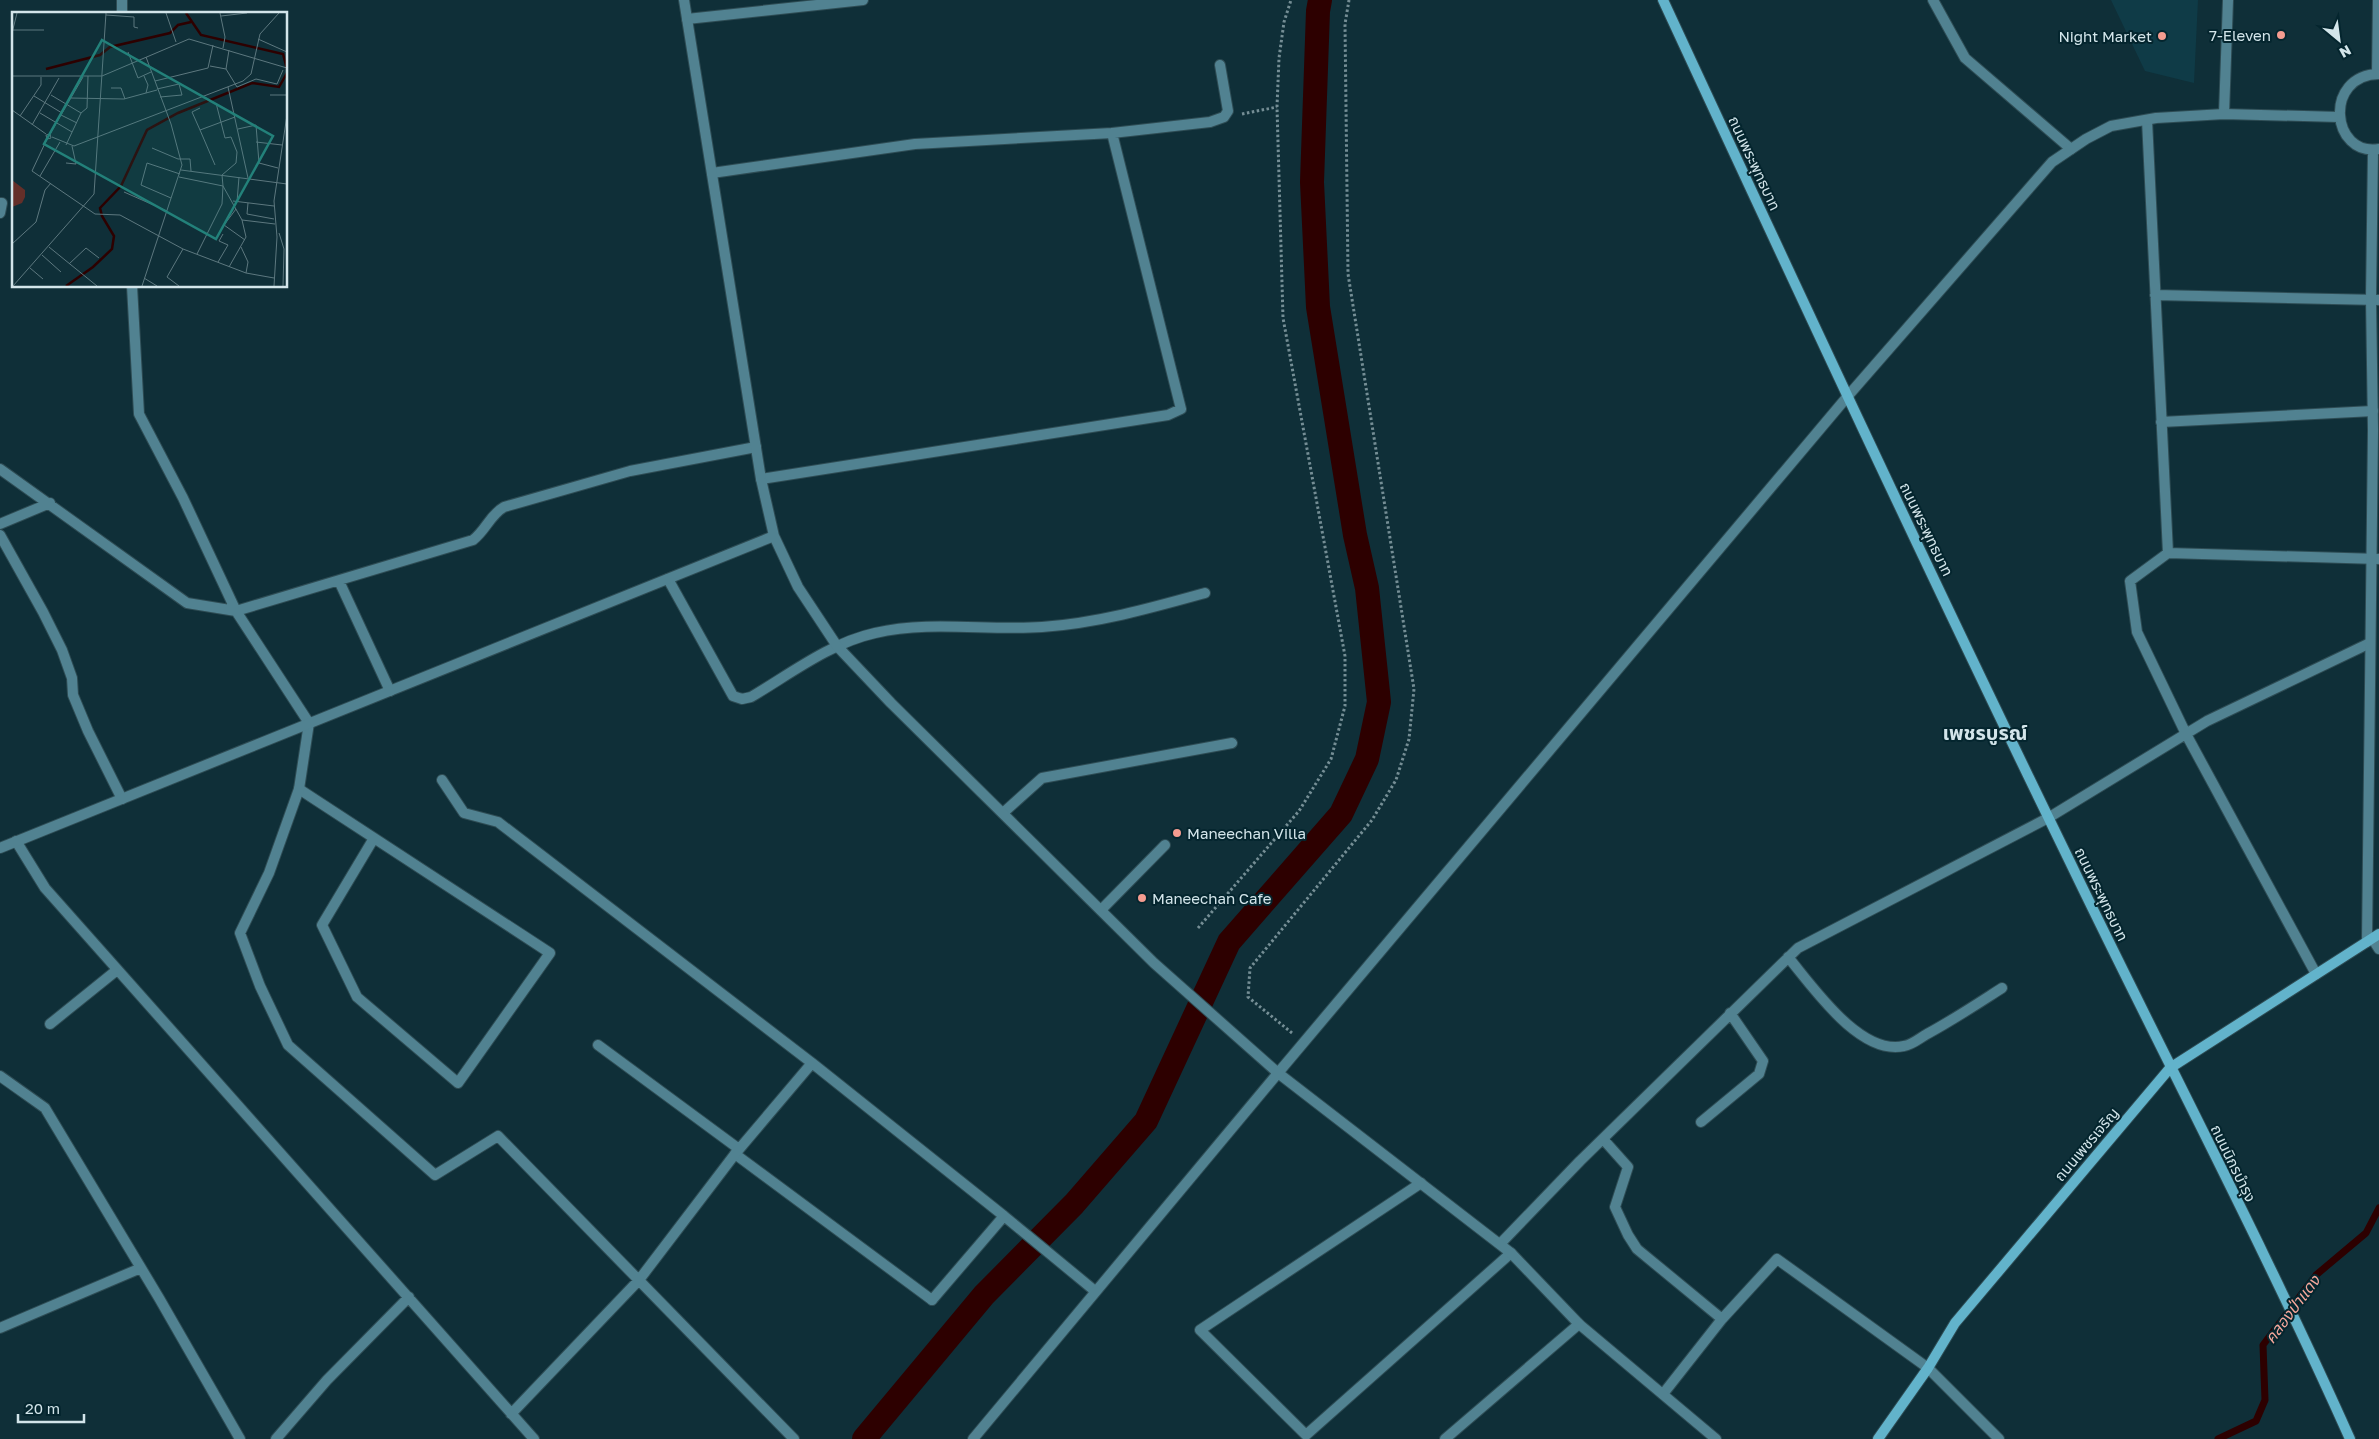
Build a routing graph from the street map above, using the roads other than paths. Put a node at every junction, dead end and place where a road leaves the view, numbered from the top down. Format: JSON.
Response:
{"nodes":[{"id":1,"x":684,"y":0,"type":"edge"},
{"id":2,"x":863,"y":0,"type":"edge"},
{"id":3,"x":1663,"y":0,"type":"edge"},
{"id":4,"x":1933,"y":0,"type":"edge"},
{"id":5,"x":2378,"y":0,"type":"edge"},
{"id":6,"x":2226,"y":2,"type":"edge"},
{"id":7,"x":687,"y":19,"type":"junction"},
{"id":8,"x":1220,"y":65,"type":"dead end"},
{"id":9,"x":2378,"y":74,"type":"edge"},
{"id":10,"x":2224,"y":114,"type":"junction"},
{"id":11,"x":2339,"y":117,"type":"junction"},
{"id":12,"x":2147,"y":120,"type":"junction"},
{"id":13,"x":1112,"y":133,"type":"junction"},
{"id":14,"x":2071,"y":149,"type":"junction"},
{"id":15,"x":2376,"y":150,"type":"edge"},
{"id":16,"x":712,"y":173,"type":"junction"},
{"id":17,"x":0,"y":202,"type":"edge"},
{"id":18,"x":0,"y":213,"type":"edge"},
{"id":19,"x":132,"y":288,"type":"edge"},
{"id":20,"x":2155,"y":295,"type":"junction"},
{"id":21,"x":2375,"y":300,"type":"edge"},
{"id":22,"x":1847,"y":397,"type":"junction"},
{"id":23,"x":2373,"y":411,"type":"junction"},
{"id":24,"x":2161,"y":422,"type":"junction"},
{"id":25,"x":2376,"y":430,"type":"edge"},
{"id":26,"x":756,"y":447,"type":"junction"},
{"id":27,"x":0,"y":469,"type":"edge"},
{"id":28,"x":761,"y":479,"type":"junction"},
{"id":29,"x":50,"y":503,"type":"junction"},
{"id":30,"x":0,"y":524,"type":"edge"},
{"id":31,"x":0,"y":535,"type":"edge"},
{"id":32,"x":774,"y":536,"type":"junction"},
{"id":33,"x":2168,"y":553,"type":"junction"},
{"id":34,"x":2375,"y":559,"type":"edge"},
{"id":35,"x":668,"y":579,"type":"junction"},
{"id":36,"x":339,"y":581,"type":"junction"},
{"id":37,"x":1205,"y":592,"type":"dead end"},
{"id":38,"x":236,"y":611,"type":"junction"},
{"id":39,"x":2370,"y":643,"type":"junction"},
{"id":40,"x":837,"y":646,"type":"junction"},
{"id":41,"x":390,"y":691,"type":"junction"},
{"id":42,"x":309,"y":723,"type":"junction"},
{"id":43,"x":2186,"y":734,"type":"junction"},
{"id":44,"x":1232,"y":743,"type":"dead end"},
{"id":45,"x":442,"y":780,"type":"dead end"},
{"id":46,"x":299,"y":788,"type":"junction"},
{"id":47,"x":122,"y":799,"type":"junction"},
{"id":48,"x":1003,"y":813,"type":"junction"},
{"id":49,"x":2048,"y":818,"type":"junction"},
{"id":50,"x":374,"y":838,"type":"junction"},
{"id":51,"x":16,"y":841,"type":"junction"},
{"id":52,"x":1165,"y":845,"type":"dead end"},
{"id":53,"x":0,"y":848,"type":"edge"},
{"id":54,"x":1101,"y":910,"type":"junction"},
{"id":55,"x":2373,"y":938,"type":"edge"},
{"id":56,"x":2379,"y":949,"type":"edge"},
{"id":57,"x":1788,"y":957,"type":"junction"},
{"id":58,"x":117,"y":970,"type":"junction"},
{"id":59,"x":2316,"y":974,"type":"junction"},
{"id":60,"x":2002,"y":988,"type":"dead end"},
{"id":61,"x":1730,"y":1014,"type":"junction"},
{"id":62,"x":50,"y":1024,"type":"dead end"},
{"id":63,"x":598,"y":1045,"type":"dead end"},
{"id":64,"x":812,"y":1063,"type":"junction"},
{"id":65,"x":2170,"y":1068,"type":"junction"},
{"id":66,"x":1278,"y":1073,"type":"junction"},
{"id":67,"x":0,"y":1076,"type":"edge"},
{"id":68,"x":1701,"y":1122,"type":"dead end"},
{"id":69,"x":1603,"y":1139,"type":"junction"},
{"id":70,"x":737,"y":1152,"type":"junction"},
{"id":71,"x":1421,"y":1183,"type":"junction"},
{"id":72,"x":1004,"y":1216,"type":"junction"},
{"id":73,"x":1500,"y":1244,"type":"junction"},
{"id":74,"x":1511,"y":1253,"type":"junction"},
{"id":75,"x":141,"y":1268,"type":"junction"},
{"id":76,"x":640,"y":1280,"type":"junction"},
{"id":77,"x":1095,"y":1291,"type":"junction"},
{"id":78,"x":409,"y":1297,"type":"junction"},
{"id":79,"x":1722,"y":1319,"type":"junction"},
{"id":80,"x":1579,"y":1324,"type":"junction"},
{"id":81,"x":0,"y":1328,"type":"edge"},
{"id":82,"x":1928,"y":1368,"type":"junction"},
{"id":83,"x":1663,"y":1394,"type":"junction"},
{"id":84,"x":512,"y":1414,"type":"junction"},
{"id":85,"x":240,"y":1439,"type":"edge"},
{"id":86,"x":276,"y":1439,"type":"edge"},
{"id":87,"x":534,"y":1439,"type":"edge"},
{"id":88,"x":794,"y":1439,"type":"edge"},
{"id":89,"x":973,"y":1439,"type":"edge"},
{"id":90,"x":1445,"y":1439,"type":"edge"},
{"id":91,"x":1716,"y":1439,"type":"edge"},
{"id":92,"x":1878,"y":1439,"type":"edge"},
{"id":93,"x":1999,"y":1439,"type":"edge"},
{"id":94,"x":2350,"y":1439,"type":"edge"}],
"edges":[{"from":1,"to":7,"type":"street"},
{"from":2,"to":7,"type":"street"},
{"from":3,"to":22,"type":"main road","name":"ถนนพระพุทธบาท"},
{"from":4,"to":14,"type":"street"},
{"from":5,"to":9,"type":"street"},
{"from":6,"to":10,"type":"street"},
{"from":7,"to":16,"type":"street"},
{"from":8,"to":13,"type":"street"},
{"from":9,"to":11,"type":"street"},
{"from":10,"to":11,"type":"street"},
{"from":10,"to":12,"type":"street"},
{"from":11,"to":15,"type":"street"},
{"from":12,"to":14,"type":"street"},
{"from":12,"to":20,"type":"street"},
{"from":13,"to":16,"type":"street"},
{"from":13,"to":28,"type":"street"},
{"from":14,"to":22,"type":"street"},
{"from":15,"to":21,"type":"street"},
{"from":16,"to":26,"type":"street"},
{"from":17,"to":18,"type":"street"},
{"from":19,"to":38,"type":"street"},
{"from":20,"to":21,"type":"street"},
{"from":20,"to":24,"type":"street"},
{"from":21,"to":23,"type":"street"},
{"from":22,"to":49,"type":"main road","name":"ถนนพระพุทธบาท"},
{"from":22,"to":66,"type":"street"},
{"from":23,"to":24,"type":"street"},
{"from":23,"to":25,"type":"street"},
{"from":24,"to":33,"type":"street"},
{"from":25,"to":34,"type":"street"},
{"from":26,"to":28,"type":"street"},
{"from":26,"to":36,"type":"street"},
{"from":27,"to":29,"type":"street"},
{"from":28,"to":32,"type":"street"},
{"from":29,"to":30,"type":"street"},
{"from":29,"to":38,"type":"street"},
{"from":31,"to":47,"type":"street"},
{"from":32,"to":35,"type":"street"},
{"from":32,"to":40,"type":"street"},
{"from":33,"to":34,"type":"street"},
{"from":33,"to":43,"type":"street"},
{"from":34,"to":39,"type":"street"},
{"from":35,"to":40,"type":"street"},
{"from":35,"to":41,"type":"street"},
{"from":36,"to":38,"type":"street"},
{"from":36,"to":41,"type":"street"},
{"from":37,"to":40,"type":"street"},
{"from":38,"to":42,"type":"street"},
{"from":39,"to":43,"type":"street"},
{"from":39,"to":55,"type":"street"},
{"from":40,"to":48,"type":"street"},
{"from":41,"to":42,"type":"street"},
{"from":42,"to":46,"type":"street"},
{"from":42,"to":47,"type":"street"},
{"from":43,"to":49,"type":"street"},
{"from":43,"to":59,"type":"street"},
{"from":44,"to":48,"type":"street"},
{"from":45,"to":64,"type":"street"},
{"from":46,"to":50,"type":"street"},
{"from":46,"to":76,"type":"street"},
{"from":47,"to":51,"type":"street"},
{"from":48,"to":54,"type":"street"},
{"from":49,"to":57,"type":"street"},
{"from":49,"to":65,"type":"main road","name":"ถนนพระพุทธบาท"},
{"from":50,"to":50,"type":"street"},
{"from":51,"to":53,"type":"street"},
{"from":51,"to":58,"type":"street"},
{"from":52,"to":54,"type":"street"},
{"from":54,"to":66,"type":"street"},
{"from":55,"to":56,"type":"street"},
{"from":55,"to":59,"type":"main road","name":"ถนนเพชรเจริญ"},
{"from":57,"to":60,"type":"street"},
{"from":57,"to":61,"type":"street"},
{"from":58,"to":62,"type":"street"},
{"from":58,"to":78,"type":"street"},
{"from":59,"to":65,"type":"main road","name":"ถนนเพชรเจริญ"},
{"from":61,"to":68,"type":"street"},
{"from":61,"to":69,"type":"street"},
{"from":63,"to":70,"type":"street"},
{"from":64,"to":70,"type":"street"},
{"from":64,"to":72,"type":"street"},
{"from":65,"to":82,"type":"main road","name":"ถนนเพชรเจริญ"},
{"from":65,"to":94,"type":"main road","name":"ถนนนิกรบำรุง"},
{"from":66,"to":71,"type":"street"},
{"from":66,"to":77,"type":"street"},
{"from":67,"to":75,"type":"street"},
{"from":69,"to":73,"type":"street"},
{"from":69,"to":79,"type":"street"},
{"from":70,"to":72,"type":"street"},
{"from":70,"to":76,"type":"street"},
{"from":71,"to":73,"type":"street"},
{"from":71,"to":74,"type":"street"},
{"from":72,"to":77,"type":"street"},
{"from":73,"to":74,"type":"street"},
{"from":74,"to":80,"type":"street"},
{"from":75,"to":81,"type":"street"},
{"from":75,"to":85,"type":"street"},
{"from":76,"to":84,"type":"street"},
{"from":76,"to":88,"type":"street"},
{"from":77,"to":89,"type":"street"},
{"from":78,"to":84,"type":"street"},
{"from":78,"to":86,"type":"street"},
{"from":79,"to":82,"type":"street"},
{"from":79,"to":83,"type":"street"},
{"from":80,"to":83,"type":"street"},
{"from":80,"to":90,"type":"street"},
{"from":82,"to":92,"type":"main road","name":"ถนนเพชรเจริญ"},
{"from":82,"to":93,"type":"street"},
{"from":83,"to":91,"type":"street"},
{"from":84,"to":87,"type":"street"}]}
